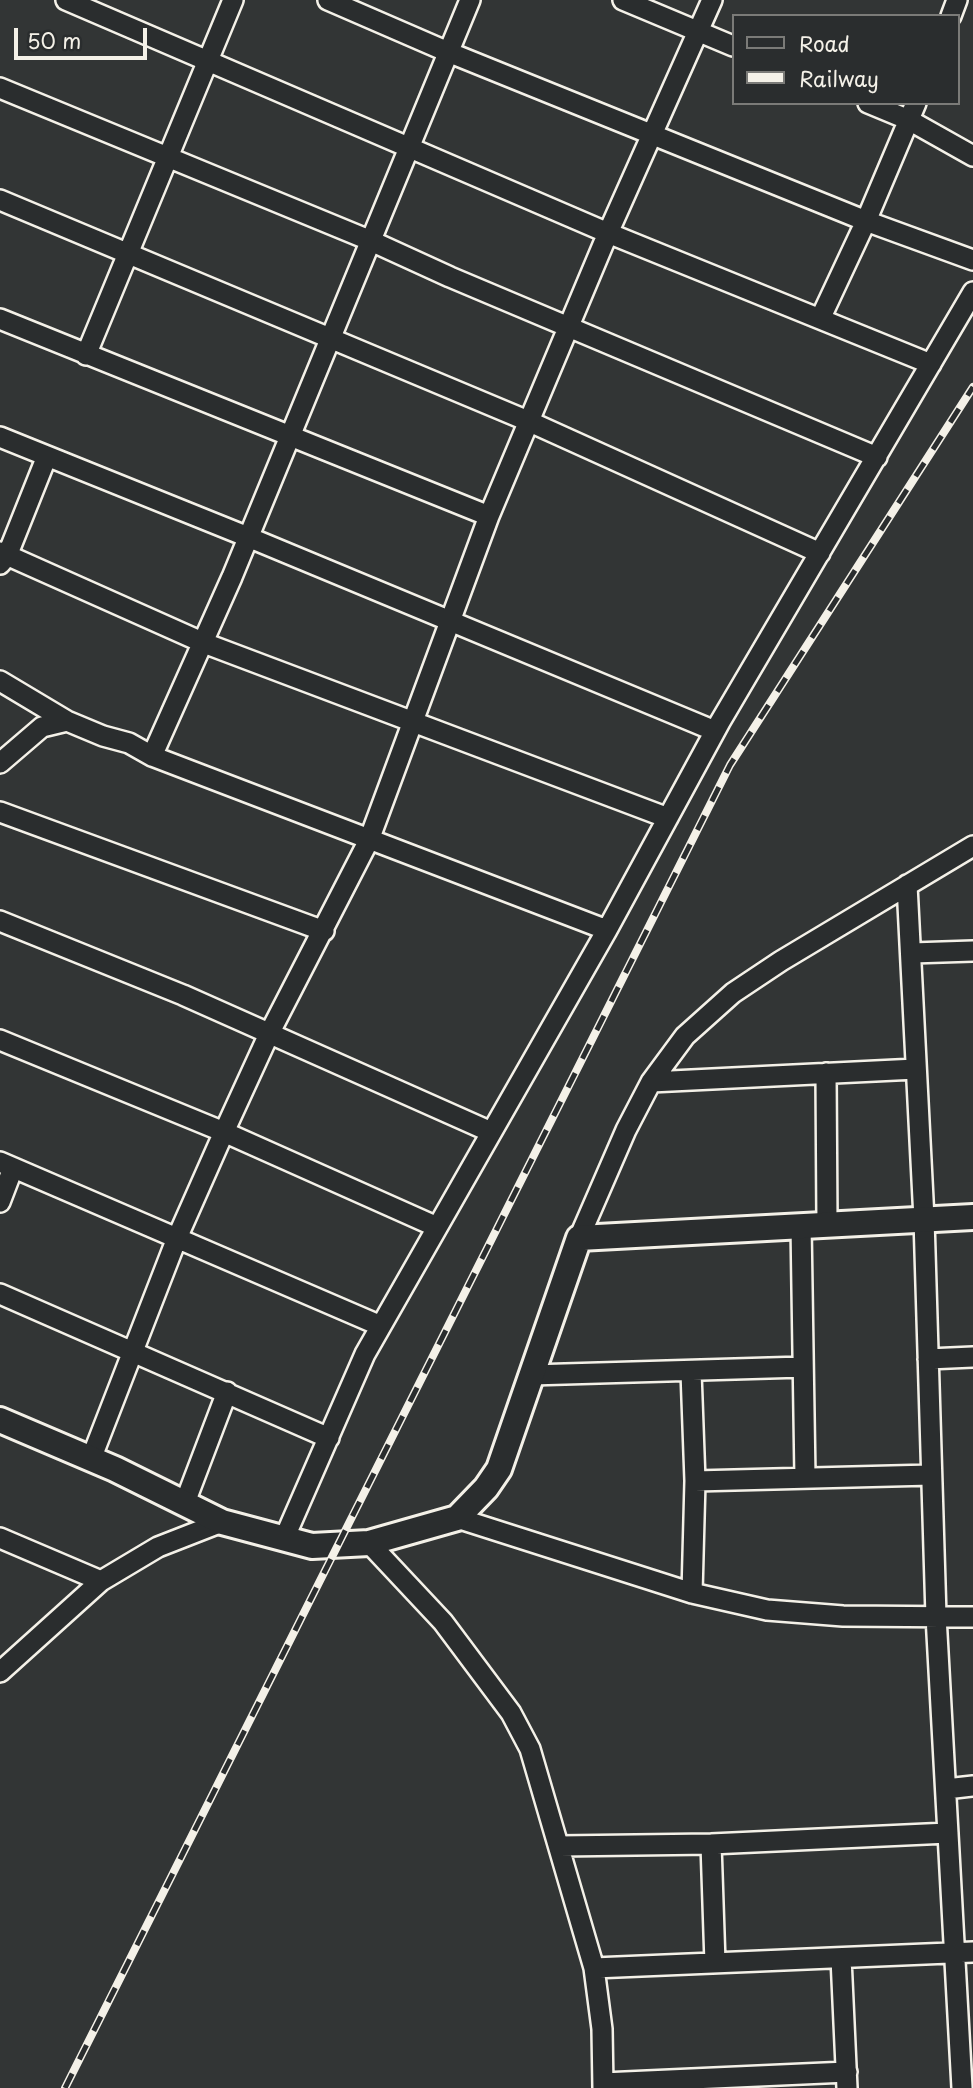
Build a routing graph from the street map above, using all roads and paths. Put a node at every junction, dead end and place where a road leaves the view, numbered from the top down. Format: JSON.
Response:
{"nodes":[{"id":1,"x":66,"y":0,"type":"edge"},
{"id":2,"x":233,"y":0,"type":"edge"},
{"id":3,"x":328,"y":0,"type":"edge"},
{"id":4,"x":470,"y":0,"type":"edge"},
{"id":5,"x":623,"y":0,"type":"edge"},
{"id":6,"x":712,"y":0,"type":"edge"},
{"id":7,"x":698,"y":32,"type":"junction"},
{"id":8,"x":732,"y":47,"type":"edge"},
{"id":9,"x":448,"y":52,"type":"junction"},
{"id":10,"x":208,"y":62,"type":"junction"},
{"id":11,"x":0,"y":88,"type":"edge"},
{"id":12,"x":878,"y":105,"type":"edge"},
{"id":13,"x":912,"y":112,"type":"edge"},
{"id":14,"x":652,"y":135,"type":"junction"},
{"id":15,"x":407,"y":148,"type":"junction"},
{"id":16,"x":973,"y":156,"type":"edge"},
{"id":17,"x":170,"y":157,"type":"junction"},
{"id":18,"x":0,"y":200,"type":"edge"},
{"id":19,"x":866,"y":222,"type":"junction"},
{"id":20,"x":608,"y":233,"type":"junction"},
{"id":21,"x":369,"y":240,"type":"junction"},
{"id":22,"x":128,"y":254,"type":"junction"},
{"id":23,"x":973,"y":260,"type":"edge"},
{"id":24,"x":973,"y":292,"type":"edge"},
{"id":25,"x":821,"y":317,"type":"junction"},
{"id":26,"x":0,"y":318,"type":"edge"},
{"id":27,"x":568,"y":328,"type":"junction"},
{"id":28,"x":329,"y":337,"type":"junction"},
{"id":29,"x":86,"y":355,"type":"junction"},
{"id":30,"x":931,"y":364,"type":"junction"},
{"id":31,"x":528,"y":421,"type":"junction"},
{"id":32,"x":288,"y":436,"type":"junction"},
{"id":33,"x":0,"y":438,"type":"edge"},
{"id":34,"x":47,"y":456,"type":"junction"},
{"id":35,"x":877,"y":457,"type":"junction"},
{"id":36,"x":489,"y":516,"type":"junction"},
{"id":37,"x":248,"y":537,"type":"junction"},
{"id":38,"x":820,"y":553,"type":"junction"},
{"id":39,"x":2,"y":558,"type":"edge"},
{"id":40,"x":450,"y":621,"type":"junction"},
{"id":41,"x":204,"y":643,"type":"junction"},
{"id":42,"x":0,"y":681,"type":"edge"},
{"id":43,"x":413,"y":721,"type":"junction"},
{"id":44,"x":67,"y":722,"type":"junction"},
{"id":45,"x":715,"y":732,"type":"junction"},
{"id":46,"x":152,"y":756,"type":"junction"},
{"id":47,"x":0,"y":763,"type":"edge"},
{"id":48,"x":0,"y":811,"type":"edge"},
{"id":49,"x":668,"y":818,"type":"junction"},
{"id":50,"x":369,"y":840,"type":"junction"},
{"id":51,"x":973,"y":846,"type":"edge"},
{"id":52,"x":907,"y":886,"type":"junction"},
{"id":53,"x":0,"y":921,"type":"edge"},
{"id":54,"x":607,"y":930,"type":"junction"},
{"id":55,"x":324,"y":931,"type":"junction"},
{"id":56,"x":973,"y":951,"type":"edge"},
{"id":57,"x":912,"y":953,"type":"junction"},
{"id":58,"x":269,"y":1034,"type":"junction"},
{"id":59,"x":0,"y":1040,"type":"edge"},
{"id":60,"x":916,"y":1069,"type":"junction"},
{"id":61,"x":826,"y":1073,"type":"junction"},
{"id":62,"x":651,"y":1082,"type":"junction"},
{"id":63,"x":225,"y":1132,"type":"junction"},
{"id":64,"x":491,"y":1132,"type":"junction"},
{"id":65,"x":7,"y":1165,"type":"edge"},
{"id":66,"x":0,"y":1202,"type":"edge"},
{"id":67,"x":973,"y":1217,"type":"edge"},
{"id":68,"x":924,"y":1219,"type":"junction"},
{"id":69,"x":827,"y":1224,"type":"junction"},
{"id":70,"x":801,"y":1225,"type":"junction"},
{"id":71,"x":438,"y":1227,"type":"junction"},
{"id":72,"x":177,"y":1238,"type":"junction"},
{"id":73,"x":579,"y":1238,"type":"junction"},
{"id":74,"x":0,"y":1294,"type":"edge"},
{"id":75,"x":382,"y":1326,"type":"junction"},
{"id":76,"x":133,"y":1352,"type":"junction"},
{"id":77,"x":973,"y":1357,"type":"edge"},
{"id":78,"x":928,"y":1359,"type":"junction"},
{"id":79,"x":803,"y":1367,"type":"junction"},
{"id":80,"x":691,"y":1372,"type":"junction"},
{"id":81,"x":531,"y":1375,"type":"junction"},
{"id":82,"x":227,"y":1392,"type":"junction"},
{"id":83,"x":0,"y":1420,"type":"edge"},
{"id":84,"x":329,"y":1438,"type":"junction"},
{"id":85,"x":90,"y":1459,"type":"junction"},
{"id":86,"x":931,"y":1475,"type":"junction"},
{"id":87,"x":805,"y":1478,"type":"junction"},
{"id":88,"x":695,"y":1481,"type":"junction"},
{"id":89,"x":184,"y":1505,"type":"junction"},
{"id":90,"x":457,"y":1518,"type":"junction"},
{"id":91,"x":222,"y":1522,"type":"junction"},
{"id":92,"x":0,"y":1538,"type":"edge"},
{"id":93,"x":284,"y":1539,"type":"junction"},
{"id":94,"x":369,"y":1543,"type":"junction"},
{"id":95,"x":101,"y":1581,"type":"junction"},
{"id":96,"x":692,"y":1593,"type":"junction"},
{"id":97,"x":936,"y":1616,"type":"junction"},
{"id":98,"x":973,"y":1617,"type":"edge"},
{"id":99,"x":0,"y":1672,"type":"edge"},
{"id":100,"x":973,"y":1786,"type":"edge"},
{"id":101,"x":946,"y":1789,"type":"junction"},
{"id":102,"x":948,"y":1833,"type":"junction"},
{"id":103,"x":711,"y":1844,"type":"junction"},
{"id":104,"x":560,"y":1846,"type":"junction"},
{"id":105,"x":964,"y":1952,"type":"edge"},
{"id":106,"x":841,"y":1958,"type":"junction"},
{"id":107,"x":715,"y":1963,"type":"junction"},
{"id":108,"x":594,"y":1968,"type":"junction"},
{"id":109,"x":847,"y":2080,"type":"edge"},
{"id":110,"x":728,"y":2082,"type":"edge"},
{"id":111,"x":966,"y":2084,"type":"edge"},
{"id":112,"x":603,"y":2085,"type":"edge"}],
"edges":[{"from":1,"to":10,"type":"street"},
{"from":2,"to":10,"type":"street"},
{"from":3,"to":9,"type":"street"},
{"from":4,"to":9,"type":"street"},
{"from":5,"to":7,"type":"street"},
{"from":6,"to":7,"type":"street"},
{"from":7,"to":8,"type":"street"},
{"from":7,"to":14,"type":"street"},
{"from":9,"to":14,"type":"street"},
{"from":9,"to":15,"type":"street"},
{"from":10,"to":15,"type":"street"},
{"from":10,"to":17,"type":"street"},
{"from":11,"to":17,"type":"street"},
{"from":12,"to":13,"type":"street"},
{"from":13,"to":16,"type":"street"},
{"from":13,"to":19,"type":"street"},
{"from":14,"to":19,"type":"street"},
{"from":14,"to":20,"type":"street"},
{"from":15,"to":20,"type":"street"},
{"from":15,"to":21,"type":"street"},
{"from":17,"to":21,"type":"street"},
{"from":17,"to":22,"type":"street"},
{"from":18,"to":22,"type":"street"},
{"from":19,"to":23,"type":"street"},
{"from":19,"to":25,"type":"street"},
{"from":20,"to":25,"type":"street"},
{"from":20,"to":27,"type":"street"},
{"from":21,"to":27,"type":"street"},
{"from":21,"to":28,"type":"street"},
{"from":22,"to":28,"type":"street"},
{"from":22,"to":29,"type":"street"},
{"from":24,"to":30,"type":"street"},
{"from":25,"to":30,"type":"street"},
{"from":26,"to":29,"type":"street"},
{"from":27,"to":31,"type":"street"},
{"from":27,"to":35,"type":"street"},
{"from":28,"to":31,"type":"street"},
{"from":28,"to":32,"type":"street"},
{"from":29,"to":32,"type":"street"},
{"from":30,"to":35,"type":"street"},
{"from":31,"to":36,"type":"street"},
{"from":31,"to":38,"type":"street"},
{"from":32,"to":36,"type":"street"},
{"from":32,"to":37,"type":"street"},
{"from":33,"to":34,"type":"street"},
{"from":34,"to":37,"type":"street"},
{"from":34,"to":39,"type":"street"},
{"from":35,"to":38,"type":"street"},
{"from":36,"to":40,"type":"street"},
{"from":37,"to":40,"type":"street"},
{"from":37,"to":41,"type":"street"},
{"from":38,"to":45,"type":"street"},
{"from":39,"to":41,"type":"street"},
{"from":40,"to":43,"type":"street"},
{"from":40,"to":45,"type":"street"},
{"from":41,"to":43,"type":"street"},
{"from":41,"to":46,"type":"street"},
{"from":42,"to":44,"type":"street"},
{"from":43,"to":49,"type":"street"},
{"from":43,"to":50,"type":"street"},
{"from":44,"to":46,"type":"street"},
{"from":44,"to":47,"type":"street"},
{"from":45,"to":49,"type":"street"},
{"from":46,"to":50,"type":"street"},
{"from":48,"to":55,"type":"street"},
{"from":49,"to":54,"type":"street"},
{"from":50,"to":54,"type":"street"},
{"from":50,"to":55,"type":"street"},
{"from":51,"to":52,"type":"street"},
{"from":52,"to":57,"type":"street"},
{"from":52,"to":62,"type":"street"},
{"from":53,"to":58,"type":"street"},
{"from":54,"to":64,"type":"street"},
{"from":55,"to":58,"type":"street"},
{"from":56,"to":57,"type":"street"},
{"from":57,"to":60,"type":"street"},
{"from":58,"to":63,"type":"street"},
{"from":58,"to":64,"type":"street"},
{"from":59,"to":63,"type":"street"},
{"from":60,"to":61,"type":"street"},
{"from":60,"to":68,"type":"street"},
{"from":61,"to":62,"type":"street"},
{"from":61,"to":69,"type":"street"},
{"from":62,"to":73,"type":"street"},
{"from":63,"to":71,"type":"street"},
{"from":63,"to":72,"type":"street"},
{"from":64,"to":71,"type":"street"},
{"from":65,"to":66,"type":"street"},
{"from":65,"to":72,"type":"street"},
{"from":67,"to":68,"type":"street"},
{"from":68,"to":69,"type":"street"},
{"from":68,"to":78,"type":"street"},
{"from":69,"to":70,"type":"street"},
{"from":70,"to":73,"type":"street"},
{"from":70,"to":79,"type":"street"},
{"from":71,"to":75,"type":"street"},
{"from":72,"to":75,"type":"street"},
{"from":72,"to":76,"type":"street"},
{"from":73,"to":81,"type":"street"},
{"from":74,"to":76,"type":"street"},
{"from":75,"to":84,"type":"street"},
{"from":76,"to":82,"type":"street"},
{"from":76,"to":85,"type":"street"},
{"from":77,"to":78,"type":"street"},
{"from":78,"to":86,"type":"street"},
{"from":79,"to":80,"type":"street"},
{"from":79,"to":87,"type":"street"},
{"from":80,"to":81,"type":"street"},
{"from":80,"to":88,"type":"street"},
{"from":81,"to":90,"type":"street"},
{"from":82,"to":84,"type":"street"},
{"from":82,"to":89,"type":"street"},
{"from":83,"to":85,"type":"street"},
{"from":84,"to":93,"type":"street"},
{"from":85,"to":89,"type":"street"},
{"from":86,"to":87,"type":"street"},
{"from":86,"to":97,"type":"street"},
{"from":87,"to":88,"type":"street"},
{"from":88,"to":96,"type":"street"},
{"from":89,"to":91,"type":"street"},
{"from":90,"to":94,"type":"street"},
{"from":90,"to":96,"type":"street"},
{"from":91,"to":93,"type":"street"},
{"from":91,"to":95,"type":"street"},
{"from":92,"to":95,"type":"street"},
{"from":93,"to":94,"type":"street"},
{"from":94,"to":104,"type":"street"},
{"from":95,"to":99,"type":"street"},
{"from":96,"to":97,"type":"street"},
{"from":97,"to":98,"type":"street"},
{"from":97,"to":101,"type":"street"},
{"from":100,"to":101,"type":"street"},
{"from":101,"to":102,"type":"street"},
{"from":102,"to":103,"type":"street"},
{"from":102,"to":105,"type":"street"},
{"from":103,"to":104,"type":"street"},
{"from":103,"to":107,"type":"street"},
{"from":104,"to":108,"type":"street"},
{"from":105,"to":106,"type":"street"},
{"from":105,"to":111,"type":"street"},
{"from":106,"to":107,"type":"street"},
{"from":106,"to":109,"type":"street"},
{"from":107,"to":108,"type":"street"},
{"from":108,"to":112,"type":"street"},
{"from":109,"to":110,"type":"street"},
{"from":110,"to":112,"type":"street"}]}
